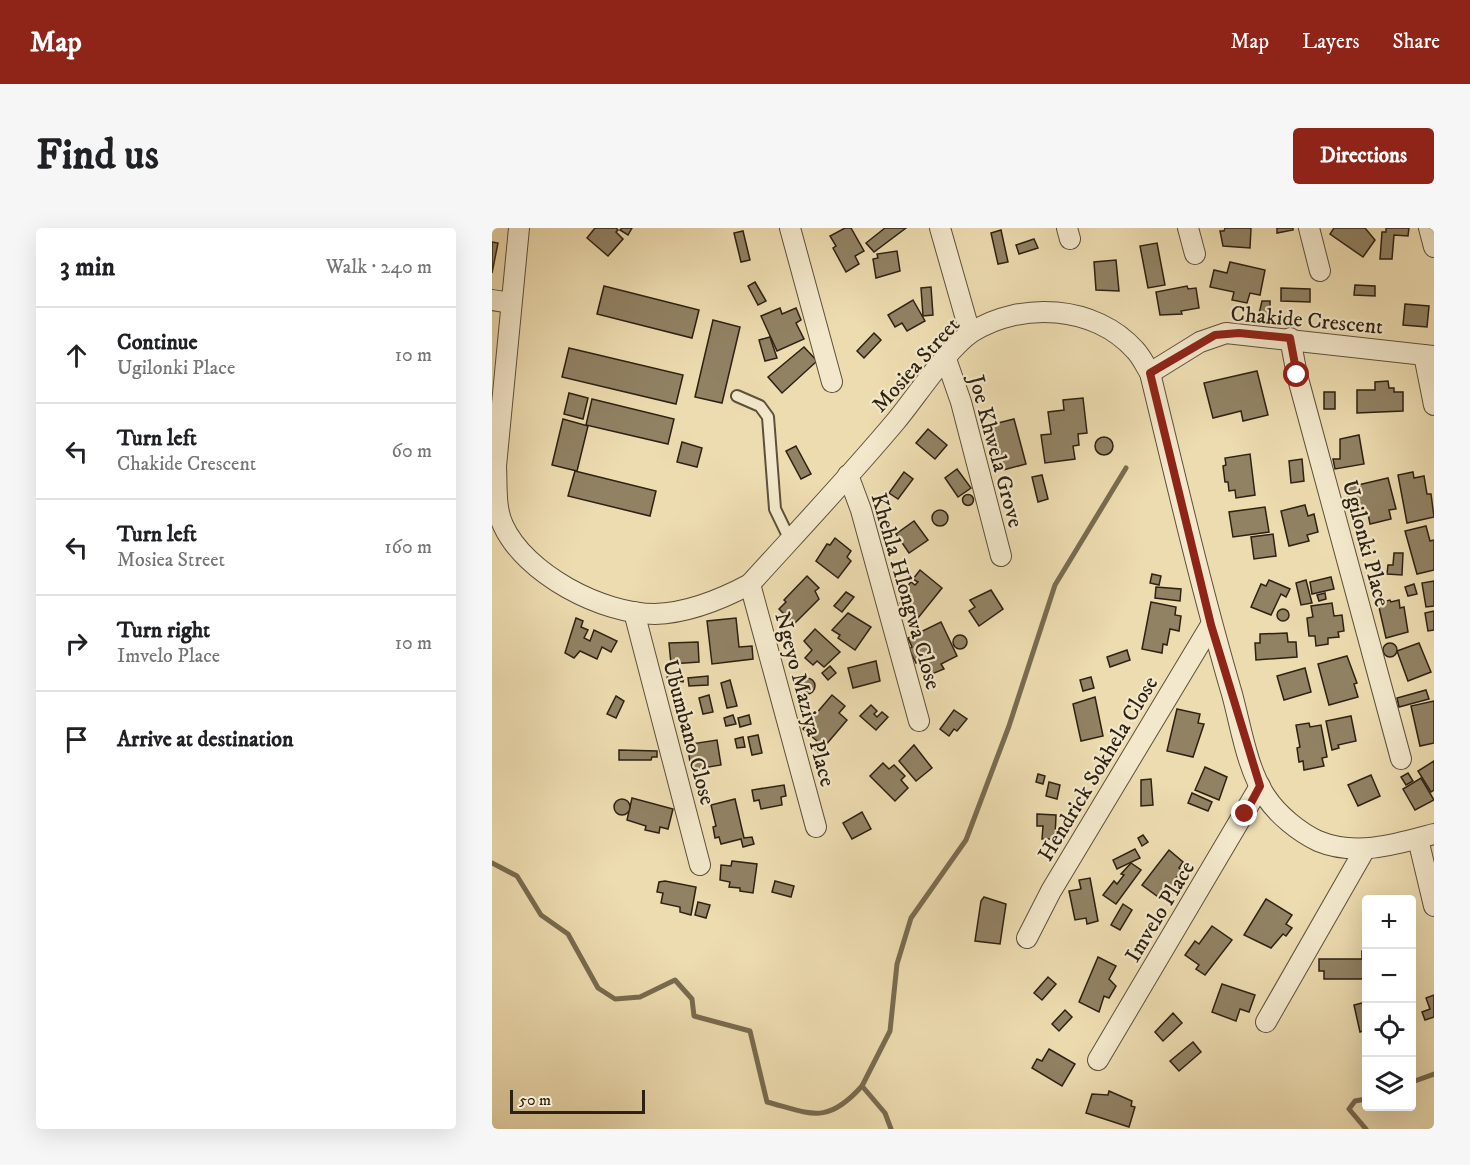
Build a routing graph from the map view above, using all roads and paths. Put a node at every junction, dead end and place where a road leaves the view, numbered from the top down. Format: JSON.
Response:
{"nodes":[{"id":1,"x":519,"y":228,"type":"edge"},
{"id":2,"x":790,"y":228,"type":"edge"},
{"id":3,"x":940,"y":228,"type":"edge"},
{"id":4,"x":1188,"y":228,"type":"edge"},
{"id":5,"x":1309,"y":228,"type":"edge"},
{"id":6,"x":1429,"y":228,"type":"edge"},
{"id":7,"x":1434,"y":247,"type":"edge"},
{"id":8,"x":1195,"y":254,"type":"dead end"},
{"id":9,"x":1320,"y":271,"type":"dead end"},
{"id":10,"x":502,"y":302,"type":"edge"},
{"id":11,"x":970,"y":333,"type":"junction"},
{"id":12,"x":1290,"y":338,"type":"junction"},
{"id":13,"x":1429,"y":355,"type":"edge"},
{"id":14,"x":946,"y":359,"type":"junction"},
{"id":15,"x":1150,"y":373,"type":"junction"},
{"id":16,"x":832,"y":382,"type":"dead end"},
{"id":17,"x":737,"y":396,"type":"dead end"},
{"id":18,"x":1434,"y":405,"type":"edge"},
{"id":19,"x":496,"y":424,"type":"edge"},
{"id":20,"x":848,"y":476,"type":"junction"},
{"id":21,"x":500,"y":537,"type":"edge"},
{"id":22,"x":790,"y":540,"type":"junction"},
{"id":23,"x":1001,"y":556,"type":"dead end"},
{"id":24,"x":750,"y":584,"type":"junction"},
{"id":25,"x":634,"y":612,"type":"junction"},
{"id":26,"x":1211,"y":625,"type":"junction"},
{"id":27,"x":919,"y":721,"type":"dead end"},
{"id":28,"x":1401,"y":759,"type":"dead end"},
{"id":29,"x":1260,"y":786,"type":"junction"},
{"id":30,"x":816,"y":827,"type":"dead end"},
{"id":31,"x":1426,"y":836,"type":"edge"},
{"id":32,"x":1365,"y":849,"type":"junction"},
{"id":33,"x":700,"y":865,"type":"dead end"},
{"id":34,"x":1434,"y":906,"type":"edge"},
{"id":35,"x":1027,"y":938,"type":"dead end"},
{"id":36,"x":1266,"y":1022,"type":"dead end"},
{"id":37,"x":1098,"y":1060,"type":"dead end"}],
"edges":[{"from":1,"to":10,"type":"street","name":"Mosiea Street"},
{"from":2,"to":16,"type":"street"},
{"from":3,"to":11,"type":"street"},
{"from":4,"to":8,"type":"street"},
{"from":5,"to":9,"type":"street"},
{"from":6,"to":7,"type":"street"},
{"from":10,"to":19,"type":"street","name":"Mosiea Street"},
{"from":11,"to":14,"type":"street","name":"Mosiea Street"},
{"from":11,"to":15,"type":"street","name":"Mosiea Street"},
{"from":12,"to":13,"type":"street","name":"Chakide Crescent"},
{"from":12,"to":15,"type":"street","name":"Chakide Crescent"},
{"from":12,"to":28,"type":"street","name":"Ugilonki Place"},
{"from":13,"to":18,"type":"street"},
{"from":14,"to":20,"type":"street","name":"Mosiea Street"},
{"from":14,"to":23,"type":"street","name":"Joe Khwela Grove"},
{"from":15,"to":26,"type":"street","name":"Mosiea Street"},
{"from":17,"to":22,"type":"lane"},
{"from":19,"to":21,"type":"street","name":"Mosiea Street"},
{"from":20,"to":22,"type":"street","name":"Mosiea Street"},
{"from":20,"to":27,"type":"street","name":"Khehla Hlongwa Close"},
{"from":21,"to":25,"type":"street","name":"Mosiea Street"},
{"from":22,"to":24,"type":"street","name":"Mosiea Street"},
{"from":24,"to":25,"type":"street","name":"Mosiea Street"},
{"from":24,"to":30,"type":"street","name":"Ngeyo Maziya Place"},
{"from":25,"to":33,"type":"street","name":"Ubumbano Close"},
{"from":26,"to":29,"type":"street","name":"Mosiea Street"},
{"from":26,"to":35,"type":"street","name":"Hendrick Sokhela Close"},
{"from":29,"to":32,"type":"street","name":"Mosiea Street"},
{"from":29,"to":37,"type":"street","name":"Imvelo Place"},
{"from":31,"to":32,"type":"street","name":"Mosiea Street"},
{"from":31,"to":34,"type":"street"},
{"from":32,"to":36,"type":"street"}]}
